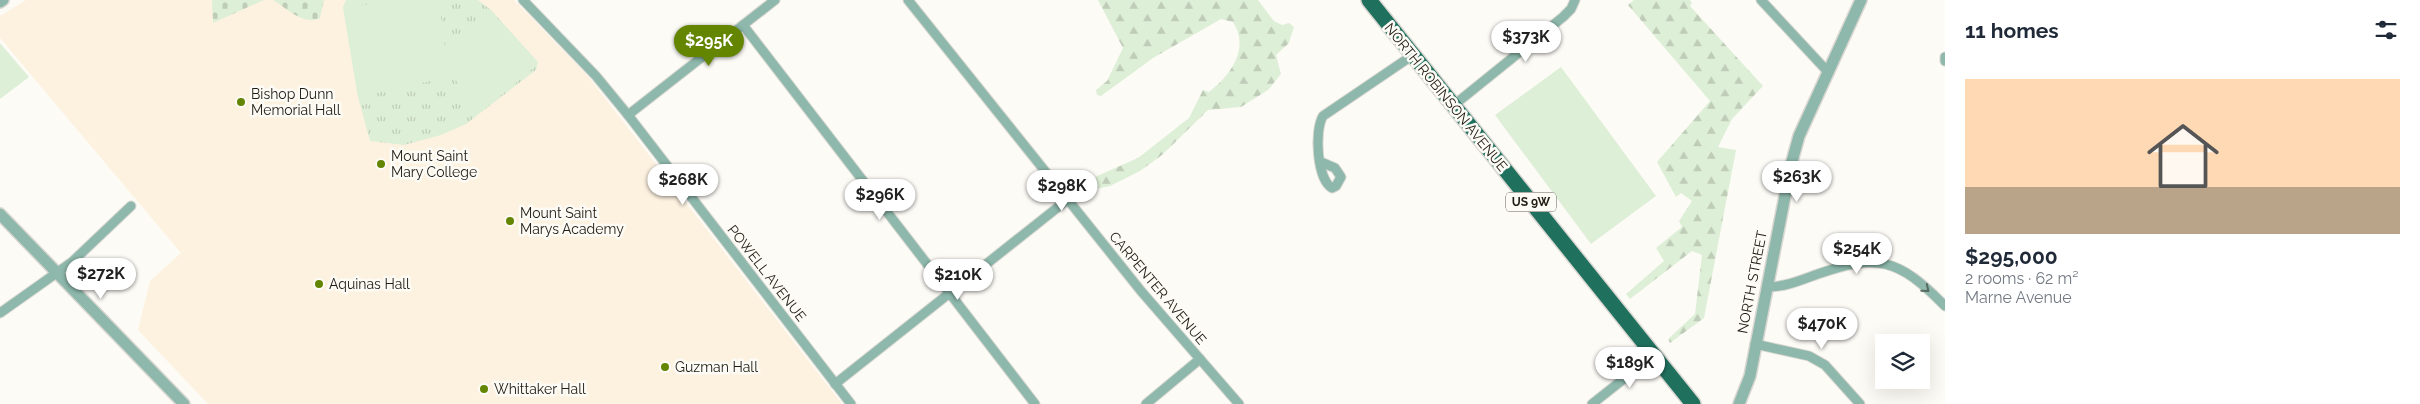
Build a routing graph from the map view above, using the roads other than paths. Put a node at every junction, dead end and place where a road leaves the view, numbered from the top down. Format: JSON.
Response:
{"nodes":[{"id":1,"x":4,"y":0,"type":"edge"},
{"id":2,"x":523,"y":0,"type":"edge"},
{"id":3,"x":775,"y":0,"type":"edge"},
{"id":4,"x":908,"y":0,"type":"edge"},
{"id":5,"x":1369,"y":0,"type":"edge"},
{"id":6,"x":1575,"y":0,"type":"edge"},
{"id":7,"x":1761,"y":0,"type":"edge"},
{"id":8,"x":1861,"y":0,"type":"edge"},
{"id":9,"x":0,"y":2,"type":"edge"},
{"id":10,"x":742,"y":25,"type":"junction"},
{"id":11,"x":1413,"y":55,"type":"junction"},
{"id":12,"x":1945,"y":57,"type":"edge"},
{"id":13,"x":1945,"y":61,"type":"edge"},
{"id":14,"x":1828,"y":72,"type":"junction"},
{"id":15,"x":1454,"y":105,"type":"junction"},
{"id":16,"x":628,"y":115,"type":"junction"},
{"id":17,"x":1321,"y":162,"type":"dead end"},
{"id":18,"x":1068,"y":200,"type":"junction"},
{"id":19,"x":132,"y":206,"type":"dead end"},
{"id":20,"x":0,"y":214,"type":"edge"},
{"id":21,"x":56,"y":272,"type":"junction"},
{"id":22,"x":1767,"y":287,"type":"junction"},
{"id":23,"x":950,"y":292,"type":"junction"},
{"id":24,"x":1945,"y":306,"type":"edge"},
{"id":25,"x":0,"y":313,"type":"edge"},
{"id":26,"x":1755,"y":344,"type":"junction"},
{"id":27,"x":1654,"y":355,"type":"junction"},
{"id":28,"x":1200,"y":359,"type":"junction"},
{"id":29,"x":835,"y":384,"type":"junction"},
{"id":30,"x":184,"y":404,"type":"edge"},
{"id":31,"x":851,"y":404,"type":"edge"},
{"id":32,"x":1035,"y":404,"type":"edge"},
{"id":33,"x":1146,"y":404,"type":"edge"},
{"id":34,"x":1239,"y":404,"type":"edge"},
{"id":35,"x":1592,"y":404,"type":"edge"},
{"id":36,"x":1692,"y":404,"type":"edge"},
{"id":37,"x":1739,"y":404,"type":"edge"},
{"id":38,"x":1860,"y":404,"type":"edge"}],
"edges":[{"from":1,"to":9,"type":"street"},
{"from":2,"to":16,"type":"street","name":"POWELL AVENUE"},
{"from":3,"to":10,"type":"street"},
{"from":4,"to":18,"type":"street","name":"CARPENTER AVENUE"},
{"from":5,"to":11,"type":"highway","name":"NORTH ROBINSON AVENUE","number":"US 9W"},
{"from":6,"to":15,"type":"street"},
{"from":7,"to":14,"type":"street"},
{"from":8,"to":14,"type":"street","name":"NORTH STREET"},
{"from":10,"to":16,"type":"street"},
{"from":10,"to":23,"type":"street"},
{"from":11,"to":15,"type":"highway","name":"NORTH ROBINSON AVENUE","number":"US 9W"},
{"from":11,"to":17,"type":"street"},
{"from":12,"to":13,"type":"street"},
{"from":14,"to":22,"type":"street","name":"NORTH STREET"},
{"from":15,"to":27,"type":"highway","name":"NORTH ROBINSON AVENUE","number":"US 9W"},
{"from":16,"to":29,"type":"street","name":"POWELL AVENUE"},
{"from":18,"to":23,"type":"street"},
{"from":18,"to":28,"type":"street","name":"CARPENTER AVENUE"},
{"from":19,"to":21,"type":"street"},
{"from":20,"to":21,"type":"street"},
{"from":21,"to":25,"type":"street"},
{"from":21,"to":30,"type":"street"},
{"from":22,"to":24,"type":"street","one_way":true},
{"from":22,"to":26,"type":"street","name":"NORTH STREET"},
{"from":23,"to":29,"type":"street"},
{"from":23,"to":32,"type":"street"},
{"from":26,"to":37,"type":"street","name":"NORTH STREET"},
{"from":26,"to":38,"type":"street"},
{"from":27,"to":35,"type":"street"},
{"from":27,"to":36,"type":"highway","name":"NORTH ROBINSON AVENUE","number":"US 9W"},
{"from":28,"to":33,"type":"street"},
{"from":28,"to":34,"type":"street","name":"CARPENTER AVENUE"},
{"from":29,"to":31,"type":"street","name":"POWELL AVENUE"}]}
